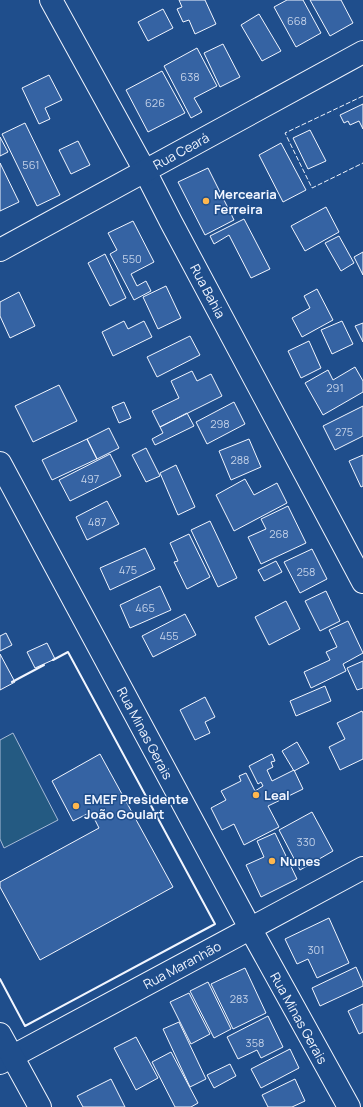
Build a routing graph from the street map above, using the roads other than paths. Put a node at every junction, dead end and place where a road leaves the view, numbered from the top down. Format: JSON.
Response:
{"nodes":[{"id":1,"x":51,"y":0,"type":"edge"},
{"id":2,"x":363,"y":52,"type":"edge"},
{"id":3,"x":145,"y":171,"type":"junction"},
{"id":4,"x":0,"y":250,"type":"edge"},
{"id":5,"x":0,"y":463,"type":"edge"},
{"id":6,"x":363,"y":582,"type":"edge"},
{"id":7,"x":363,"y":868,"type":"edge"},
{"id":8,"x":250,"y":928,"type":"junction"},
{"id":9,"x":0,"y":1034,"type":"edge"},
{"id":10,"x":6,"y":1060,"type":"edge"},
{"id":11,"x":40,"y":1107,"type":"edge"},
{"id":12,"x":349,"y":1107,"type":"edge"}],
"edges":[{"from":1,"to":3,"type":"street","name":"Rua Bahia"},
{"from":2,"to":3,"type":"street","name":"Rua Ceará"},
{"from":3,"to":4,"type":"street","name":"Rua Ceará"},
{"from":3,"to":6,"type":"street","name":"Rua Bahia"},
{"from":5,"to":8,"type":"street","name":"Rua Minas Gerais"},
{"from":7,"to":8,"type":"street","name":"Rua Maranhão"},
{"from":8,"to":10,"type":"street","name":"Rua Maranhão"},
{"from":8,"to":12,"type":"street","name":"Rua Minas Gerais"},
{"from":9,"to":10,"type":"street"},
{"from":10,"to":11,"type":"street"}]}
